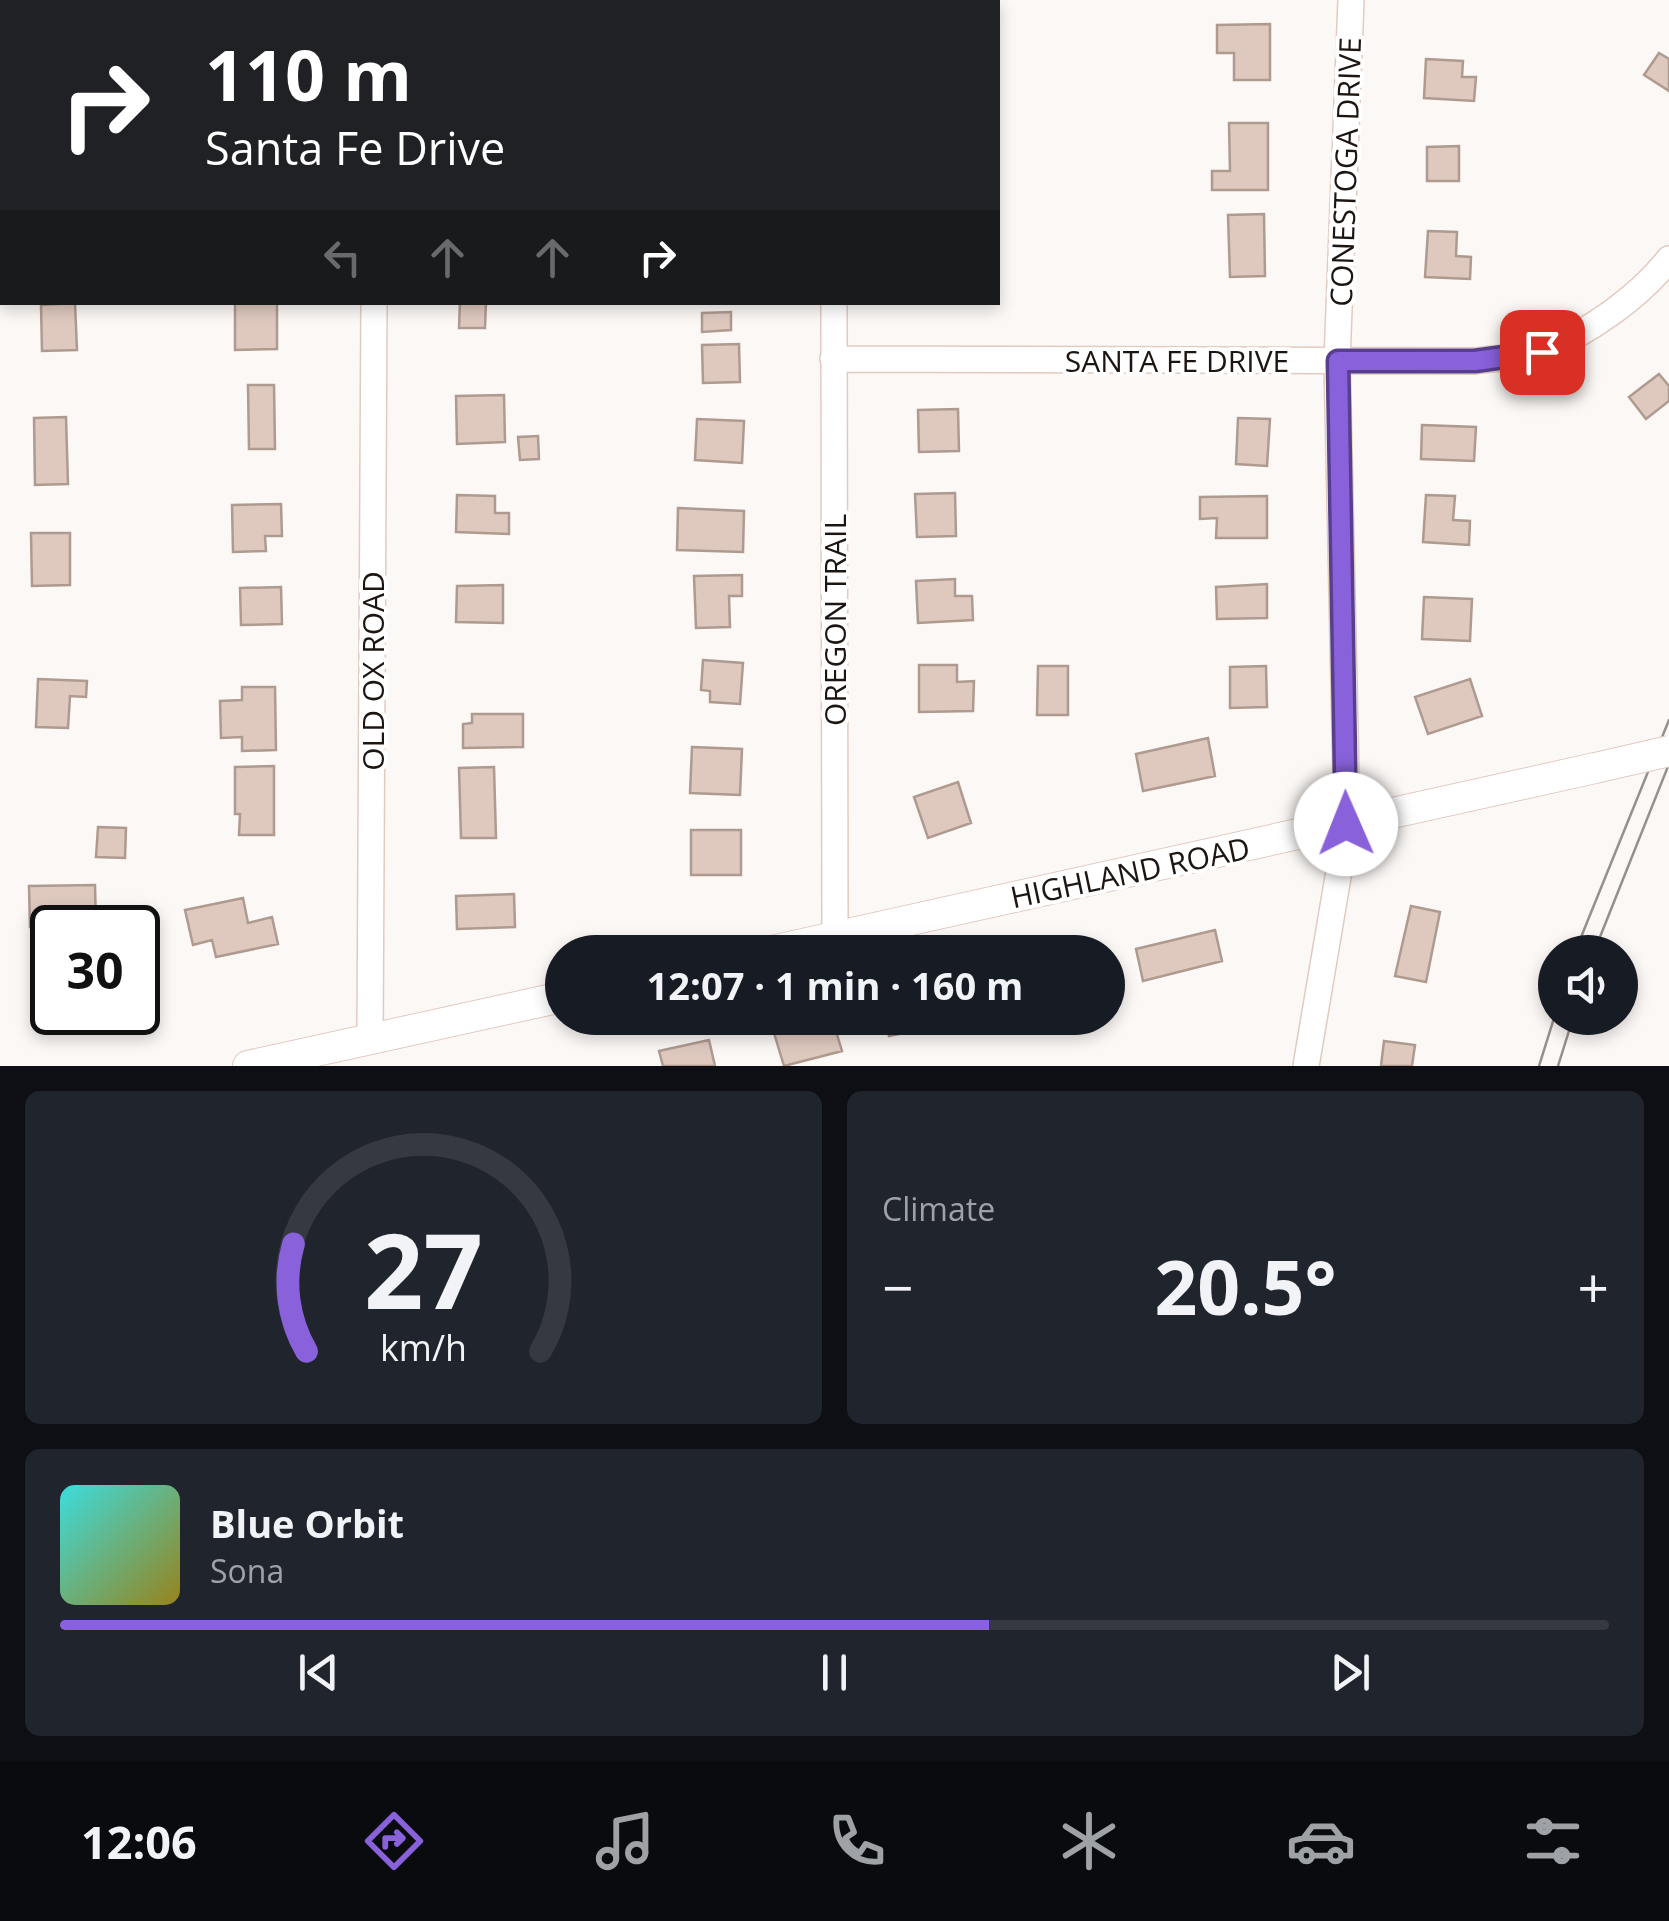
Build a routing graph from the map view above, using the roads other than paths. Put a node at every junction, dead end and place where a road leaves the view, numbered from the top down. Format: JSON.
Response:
{"nodes":[{"id":1,"x":1351,"y":0,"type":"edge"},
{"id":2,"x":1669,"y":259,"type":"edge"},
{"id":3,"x":374,"y":305,"type":"edge"},
{"id":4,"x":834,"y":305,"type":"edge"},
{"id":5,"x":834,"y":359,"type":"junction"},
{"id":6,"x":1338,"y":361,"type":"junction"},
{"id":7,"x":1669,"y":752,"type":"edge"},
{"id":8,"x":1346,"y":824,"type":"junction"},
{"id":9,"x":835,"y":935,"type":"edge"},
{"id":10,"x":848,"y":935,"type":"edge"},
{"id":11,"x":545,"y":1001,"type":"edge"},
{"id":12,"x":370,"y":1039,"type":"junction"},
{"id":13,"x":248,"y":1066,"type":"edge"},
{"id":14,"x":1306,"y":1066,"type":"edge"}],
"edges":[{"from":1,"to":6,"type":"street","name":"CONESTOGA DRIVE"},
{"from":2,"to":6,"type":"street","name":"SANTA FE DRIVE"},
{"from":3,"to":12,"type":"street","name":"OLD OX ROAD"},
{"from":4,"to":5,"type":"street","name":"OREGON TRAIL"},
{"from":5,"to":6,"type":"street","name":"SANTA FE DRIVE"},
{"from":5,"to":9,"type":"street","name":"OREGON TRAIL"},
{"from":6,"to":8,"type":"street","name":"CONESTOGA DRIVE"},
{"from":7,"to":8,"type":"street","name":"HIGHLAND ROAD","bridge":true},
{"from":8,"to":10,"type":"street","name":"HIGHLAND ROAD"},
{"from":8,"to":14,"type":"street","name":"CONESTOGA DRIVE"},
{"from":11,"to":12,"type":"street"},
{"from":12,"to":13,"type":"street"}]}
